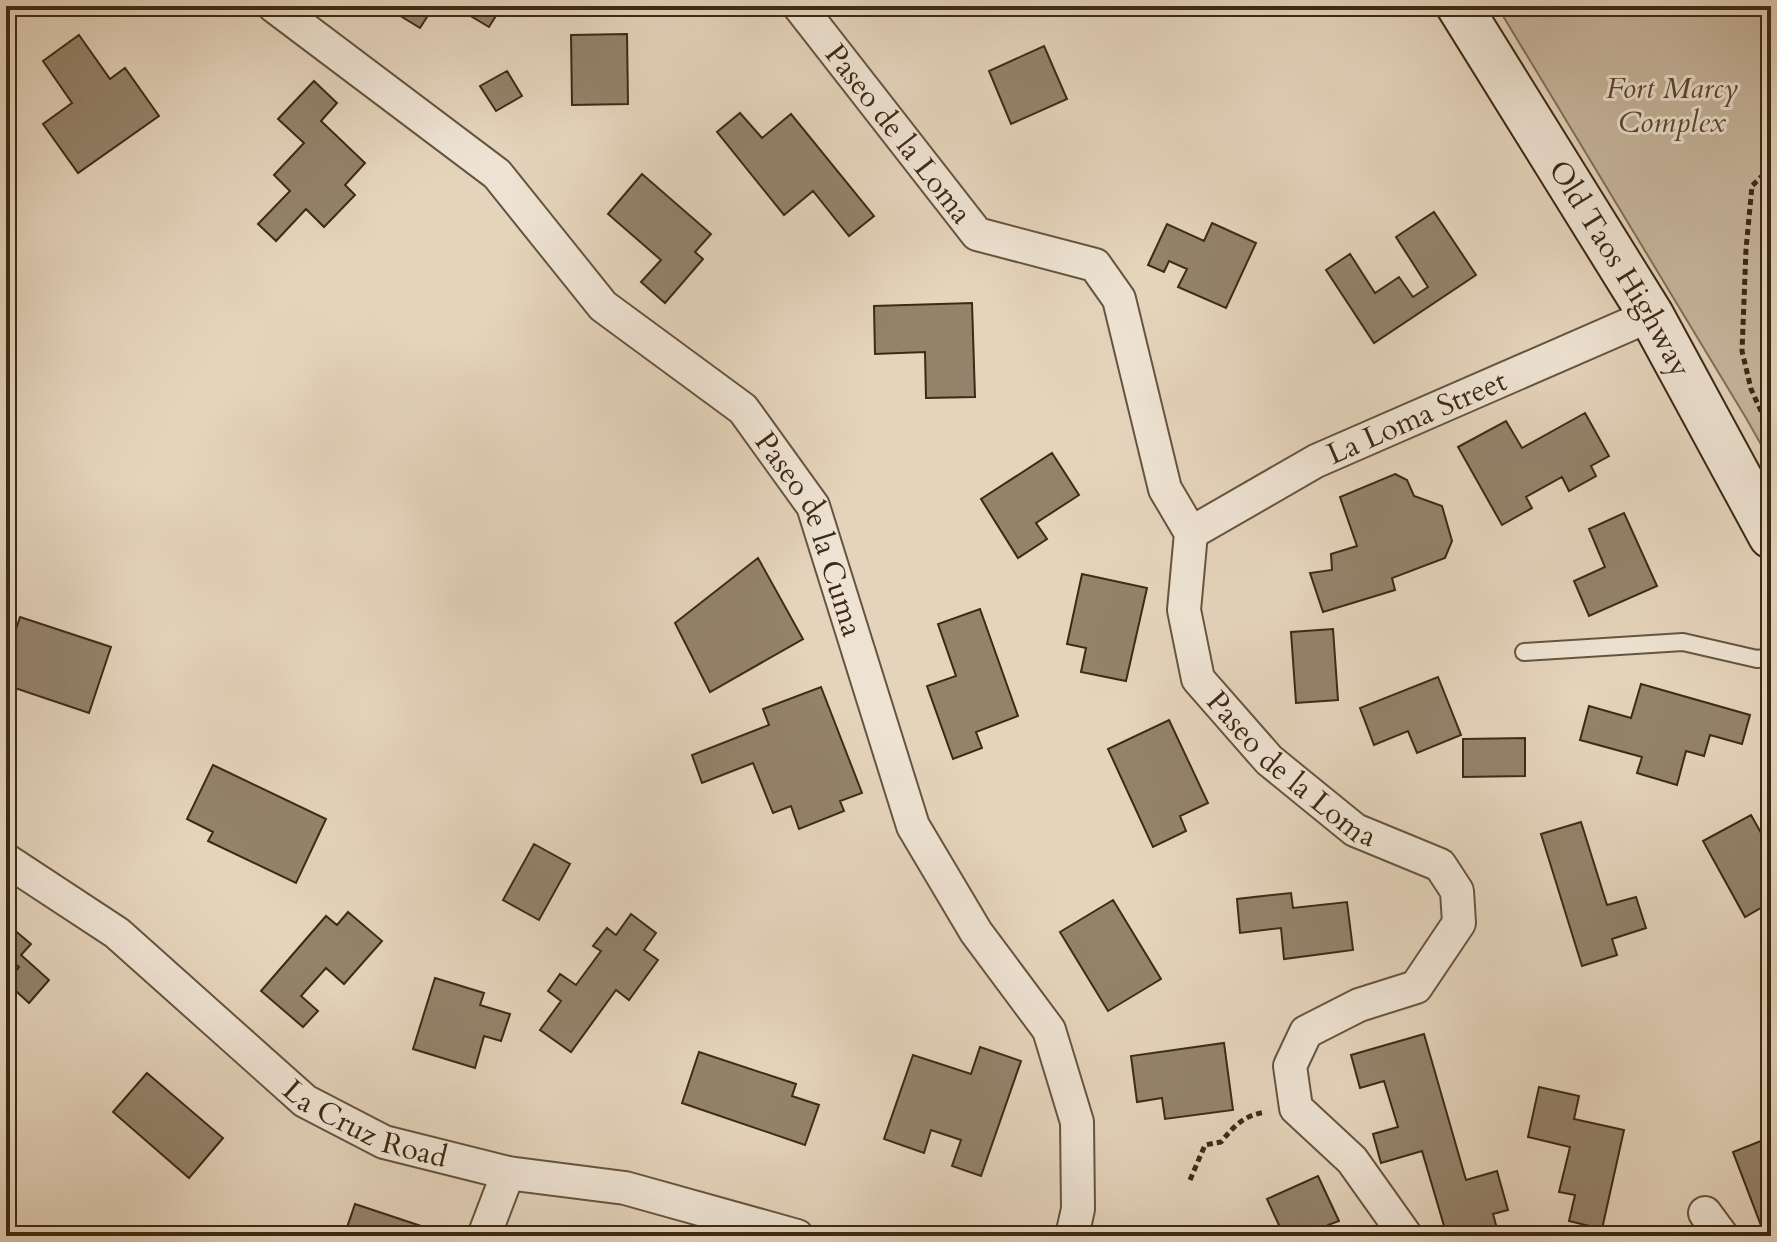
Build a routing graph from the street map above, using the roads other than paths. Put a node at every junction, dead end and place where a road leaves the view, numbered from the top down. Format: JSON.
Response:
{"nodes":[{"id":1,"x":274,"y":6,"type":"edge"},
{"id":2,"x":799,"y":6,"type":"edge"},
{"id":3,"x":1459,"y":6,"type":"edge"},
{"id":4,"x":1651,"y":315,"type":"junction"},
{"id":5,"x":1191,"y":533,"type":"junction"},
{"id":6,"x":1771,"y":536,"type":"edge"},
{"id":7,"x":1524,"y":652,"type":"dead end"},
{"id":8,"x":1771,"y":657,"type":"edge"},
{"id":9,"x":6,"y":860,"type":"edge"},
{"id":10,"x":508,"y":1173,"type":"junction"},
{"id":11,"x":484,"y":1236,"type":"edge"},
{"id":12,"x":797,"y":1236,"type":"edge"},
{"id":13,"x":1072,"y":1236,"type":"edge"},
{"id":14,"x":1406,"y":1236,"type":"edge"}],
"edges":[{"from":1,"to":13,"type":"street","name":"Paseo de la Cuma"},
{"from":2,"to":5,"type":"street","name":"Paseo de la Loma"},
{"from":3,"to":4,"type":"street","name":"Old Taos Highway"},
{"from":4,"to":5,"type":"street","name":"La Loma Street"},
{"from":4,"to":6,"type":"street","name":"Old Taos Highway"},
{"from":5,"to":14,"type":"street","name":"Paseo de la Loma"},
{"from":7,"to":8,"type":"lane"},
{"from":9,"to":10,"type":"street","name":"La Cruz Road"},
{"from":10,"to":11,"type":"street"},
{"from":10,"to":12,"type":"street","name":"La Cruz Road"}]}
